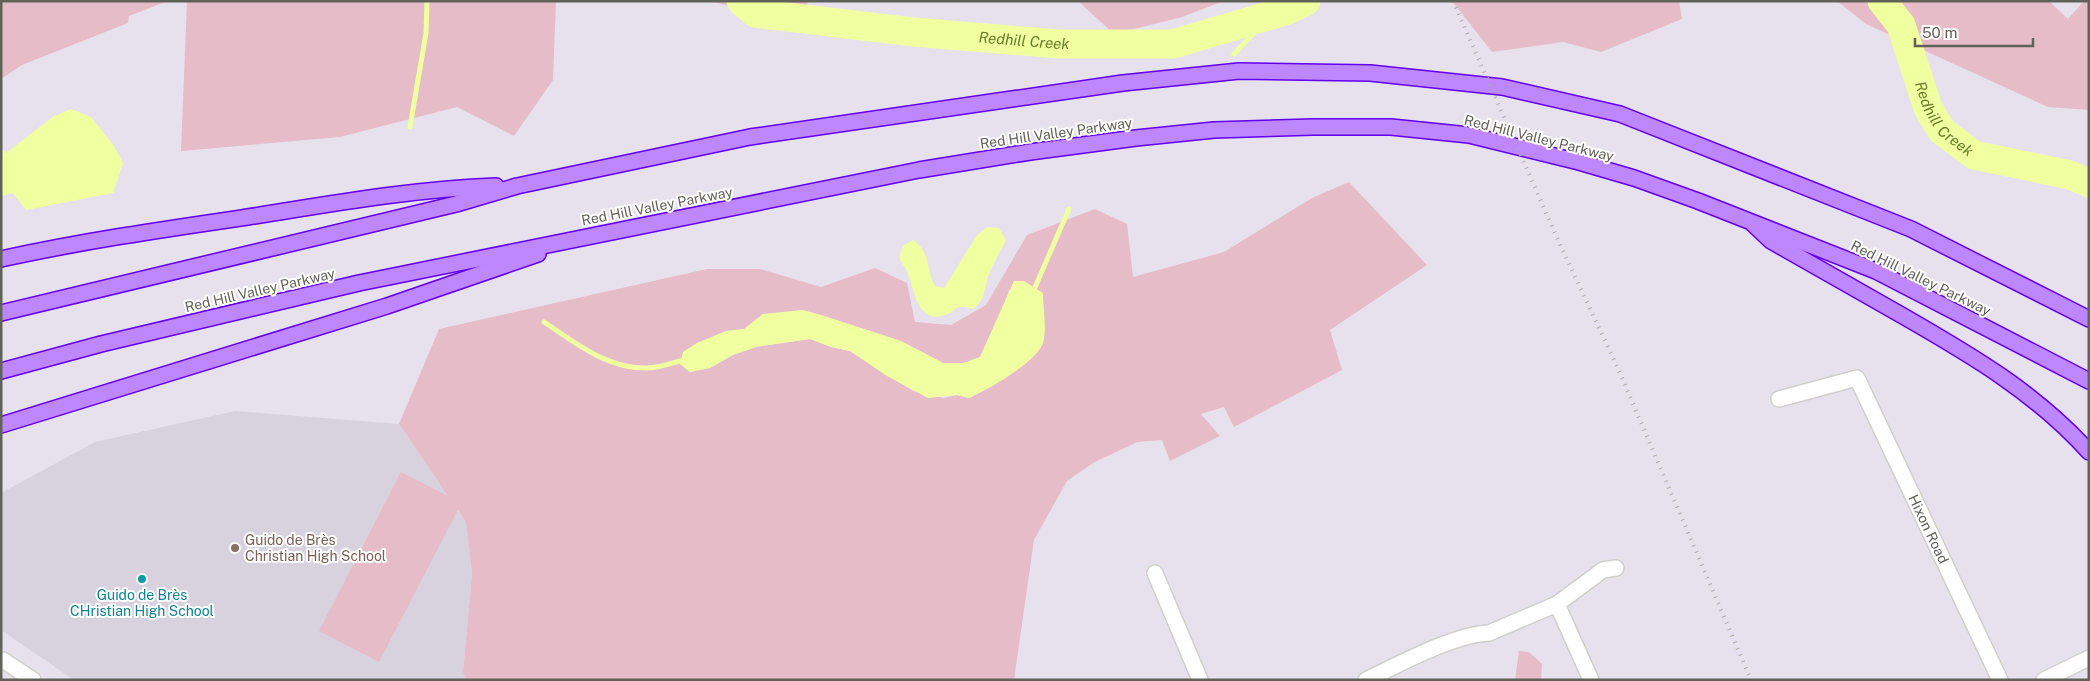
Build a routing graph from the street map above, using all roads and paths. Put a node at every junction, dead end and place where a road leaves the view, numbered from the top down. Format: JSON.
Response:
{"nodes":[{"id":1,"x":517,"y":186,"type":"junction"},
{"id":2,"x":1748,"y":220,"type":"junction"},
{"id":3,"x":599,"y":234,"type":"junction"},
{"id":4,"x":1,"y":259,"type":"edge"},
{"id":5,"x":1,"y":313,"type":"edge"},
{"id":6,"x":2089,"y":319,"type":"edge"},
{"id":7,"x":1,"y":371,"type":"edge"},
{"id":8,"x":2089,"y":381,"type":"edge"},
{"id":9,"x":1779,"y":399,"type":"dead end"},
{"id":10,"x":1,"y":425,"type":"edge"},
{"id":11,"x":2089,"y":452,"type":"edge"},
{"id":12,"x":1616,"y":568,"type":"dead end"},
{"id":13,"x":1155,"y":573,"type":"dead end"},
{"id":14,"x":1557,"y":604,"type":"junction"},
{"id":15,"x":2089,"y":658,"type":"edge"},
{"id":16,"x":3,"y":660,"type":"dead end"},
{"id":17,"x":33,"y":680,"type":"edge"},
{"id":18,"x":1200,"y":680,"type":"edge"},
{"id":19,"x":1366,"y":680,"type":"edge"},
{"id":20,"x":1591,"y":680,"type":"edge"},
{"id":21,"x":2000,"y":680,"type":"edge"},
{"id":22,"x":2044,"y":680,"type":"edge"}],
"edges":[{"from":1,"to":4,"type":"highway"},
{"from":1,"to":5,"type":"highway"},
{"from":1,"to":6,"type":"highway"},
{"from":2,"to":3,"type":"highway","name":"Red Hill Valley Parkway"},
{"from":2,"to":8,"type":"highway","name":"Red Hill Valley Parkway"},
{"from":2,"to":11,"type":"highway"},
{"from":3,"to":7,"type":"highway","name":"Red Hill Valley Parkway"},
{"from":3,"to":10,"type":"highway"},
{"from":9,"to":21,"type":"street","name":"Hixon Road"},
{"from":12,"to":14,"type":"street"},
{"from":13,"to":18,"type":"street"},
{"from":14,"to":19,"type":"street"},
{"from":14,"to":20,"type":"street"},
{"from":15,"to":22,"type":"street"},
{"from":16,"to":17,"type":"street"}]}
